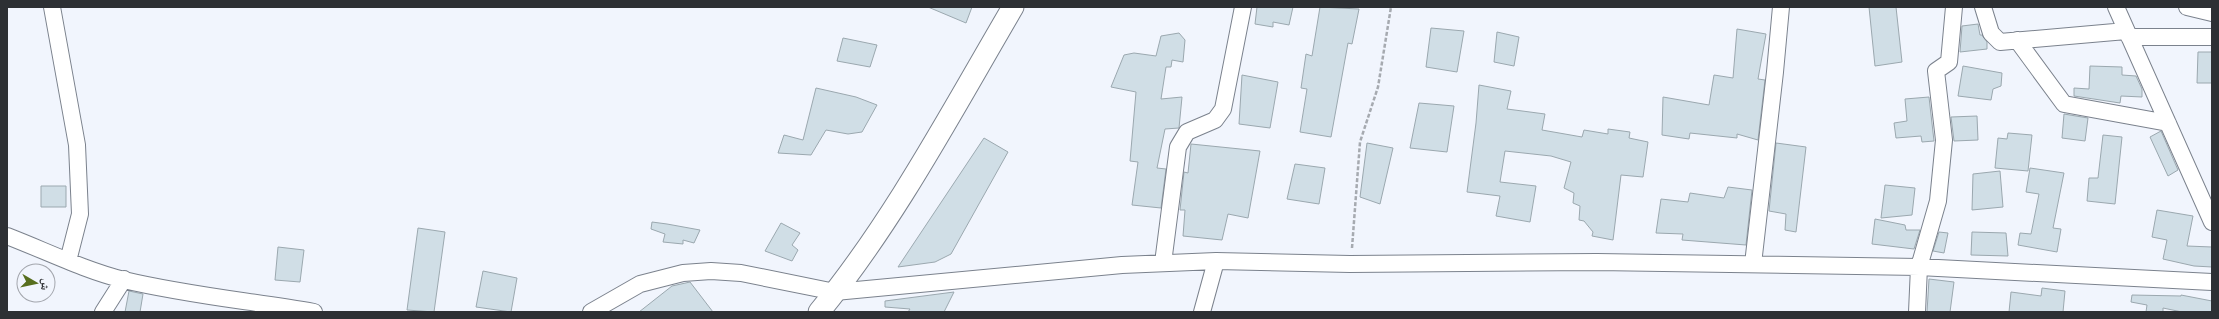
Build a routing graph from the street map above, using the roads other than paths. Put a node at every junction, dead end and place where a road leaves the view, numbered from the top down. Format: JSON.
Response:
{"nodes":[{"id":1,"x":52,"y":7,"type":"edge"},
{"id":2,"x":1013,"y":7,"type":"edge"},
{"id":3,"x":1243,"y":7,"type":"edge"},
{"id":4,"x":1781,"y":7,"type":"edge"},
{"id":5,"x":1954,"y":7,"type":"edge"},
{"id":6,"x":1983,"y":7,"type":"edge"},
{"id":7,"x":2116,"y":7,"type":"edge"},
{"id":8,"x":2187,"y":7,"type":"edge"},
{"id":9,"x":2212,"y":13,"type":"edge"},
{"id":10,"x":2128,"y":34,"type":"junction"},
{"id":11,"x":2212,"y":37,"type":"edge"},
{"id":12,"x":2017,"y":40,"type":"junction"},
{"id":13,"x":2168,"y":123,"type":"junction"},
{"id":14,"x":2212,"y":222,"type":"edge"},
{"id":15,"x":7,"y":236,"type":"edge"},
{"id":16,"x":68,"y":261,"type":"junction"},
{"id":17,"x":1216,"y":261,"type":"junction"},
{"id":18,"x":1163,"y":263,"type":"junction"},
{"id":19,"x":1753,"y":264,"type":"junction"},
{"id":20,"x":1919,"y":267,"type":"junction"},
{"id":21,"x":124,"y":280,"type":"junction"},
{"id":22,"x":2212,"y":282,"type":"edge"},
{"id":23,"x":835,"y":292,"type":"junction"},
{"id":24,"x":103,"y":312,"type":"edge"},
{"id":25,"x":314,"y":312,"type":"edge"},
{"id":26,"x":591,"y":312,"type":"edge"},
{"id":27,"x":819,"y":312,"type":"edge"},
{"id":28,"x":1202,"y":312,"type":"edge"},
{"id":29,"x":1917,"y":312,"type":"edge"}],
"edges":[{"from":1,"to":16,"type":"street"},
{"from":2,"to":23,"type":"main road"},
{"from":3,"to":18,"type":"street"},
{"from":4,"to":19,"type":"street"},
{"from":5,"to":20,"type":"street"},
{"from":6,"to":12,"type":"street"},
{"from":7,"to":10,"type":"street"},
{"from":8,"to":9,"type":"street"},
{"from":10,"to":11,"type":"street"},
{"from":10,"to":12,"type":"street"},
{"from":10,"to":13,"type":"street"},
{"from":12,"to":13,"type":"street"},
{"from":13,"to":14,"type":"street"},
{"from":15,"to":16,"type":"street"},
{"from":16,"to":21,"type":"street"},
{"from":17,"to":18,"type":"street"},
{"from":17,"to":19,"type":"street"},
{"from":17,"to":28,"type":"street"},
{"from":18,"to":23,"type":"street"},
{"from":19,"to":20,"type":"street"},
{"from":20,"to":22,"type":"street"},
{"from":20,"to":29,"type":"street"},
{"from":21,"to":24,"type":"street"},
{"from":21,"to":25,"type":"street"},
{"from":23,"to":26,"type":"street"},
{"from":23,"to":27,"type":"main road"}]}
